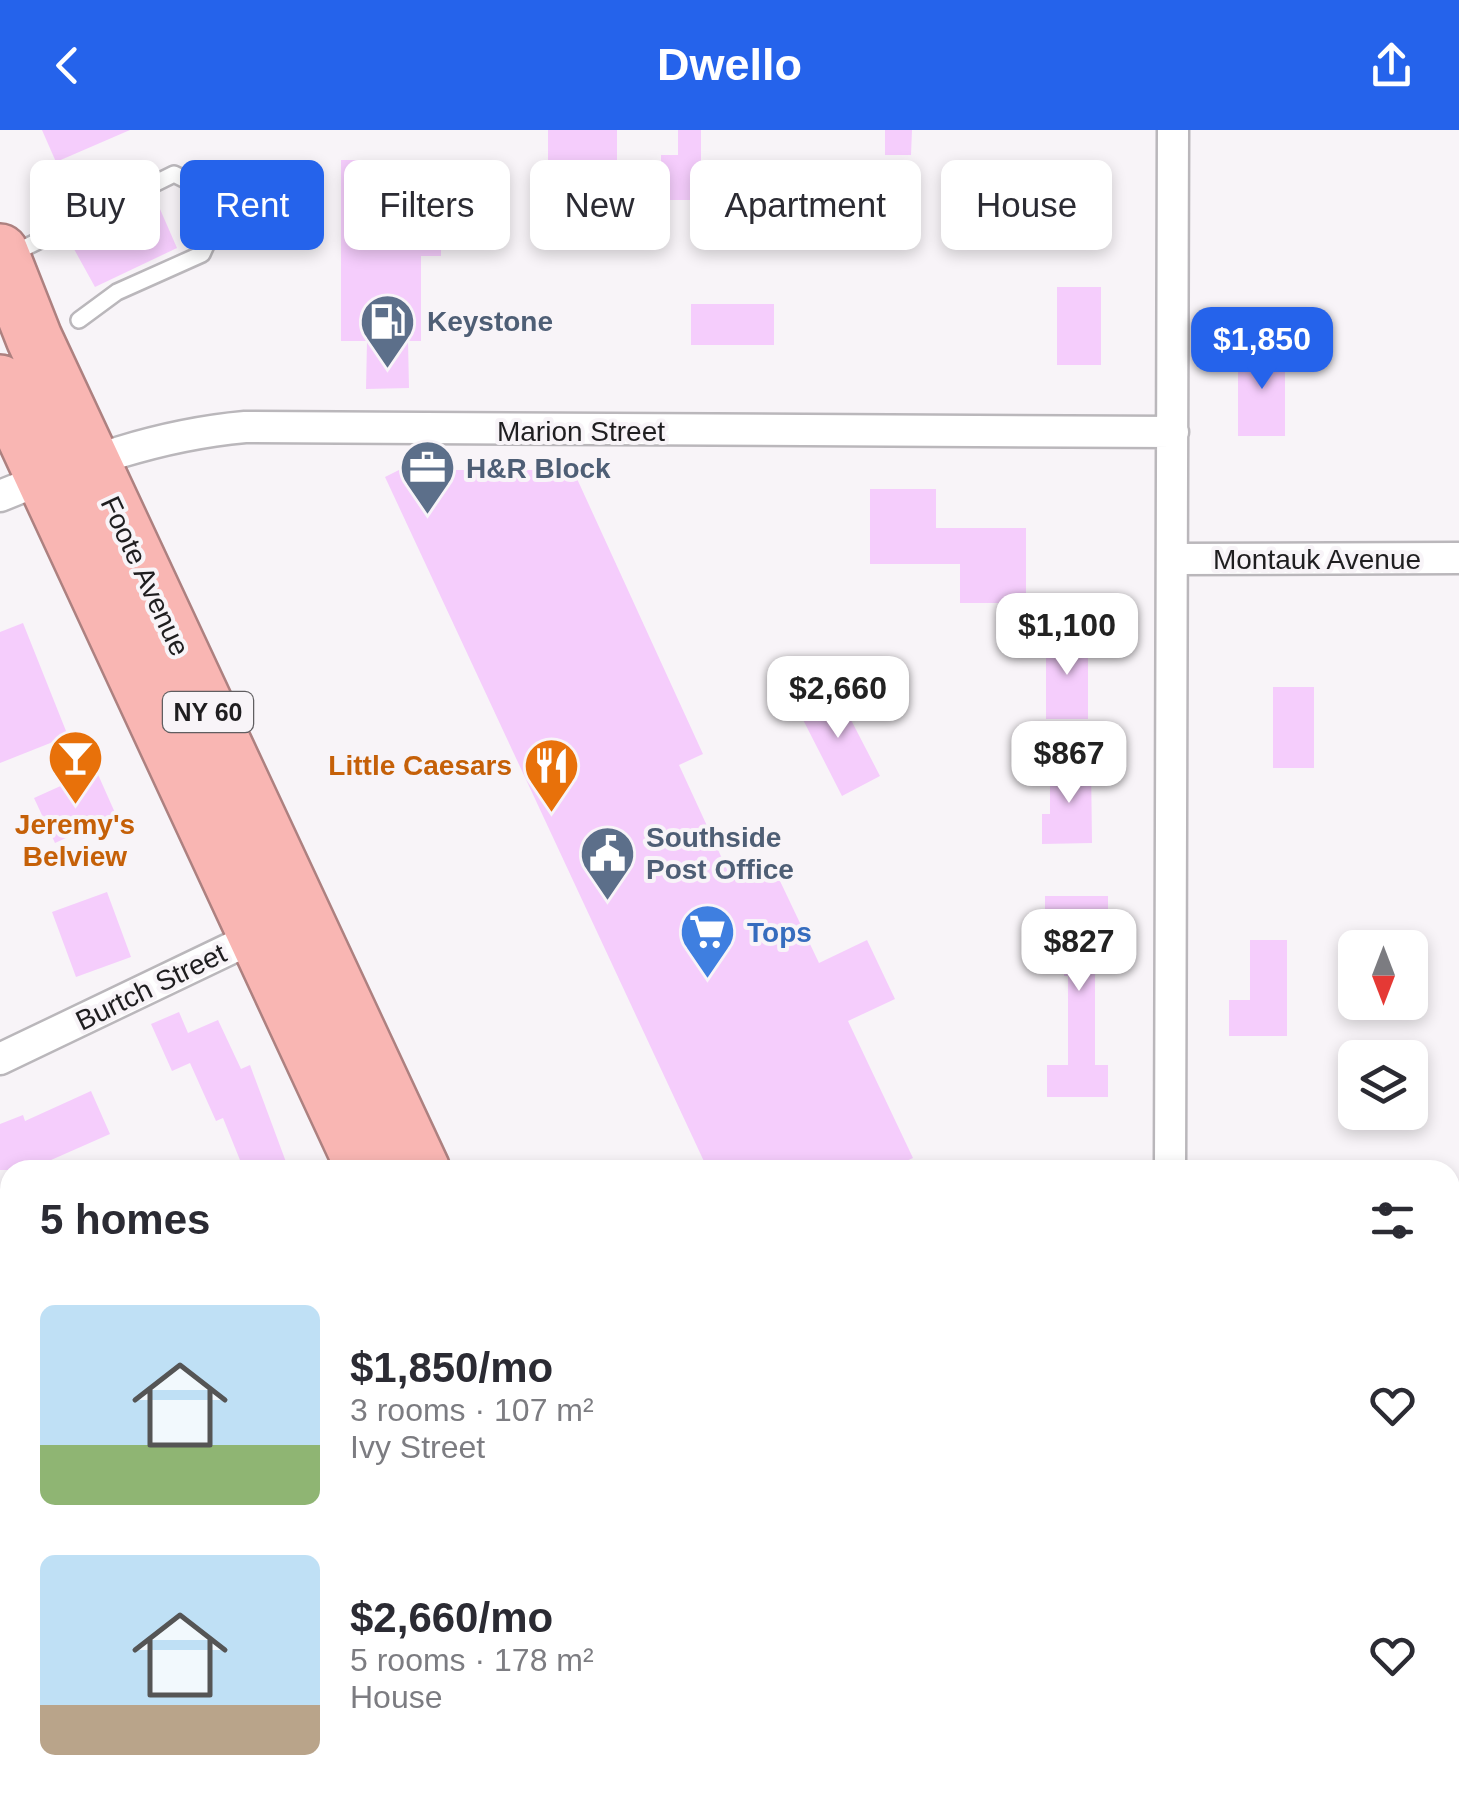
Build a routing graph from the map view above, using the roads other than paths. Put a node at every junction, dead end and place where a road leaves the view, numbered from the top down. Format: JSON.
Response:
{"nodes":[{"id":1,"x":1173,"y":130,"type":"edge"},
{"id":2,"x":1,"y":257,"type":"edge"},
{"id":3,"x":80,"y":320,"type":"dead end"},
{"id":4,"x":0,"y":383,"type":"edge"},
{"id":5,"x":1173,"y":432,"type":"junction"},
{"id":6,"x":45,"y":477,"type":"edge"},
{"id":7,"x":1459,"y":558,"type":"edge"},
{"id":8,"x":1174,"y":559,"type":"junction"},
{"id":9,"x":280,"y":926,"type":"junction"},
{"id":10,"x":0,"y":1059,"type":"edge"},
{"id":11,"x":362,"y":1160,"type":"edge"},
{"id":12,"x":416,"y":1160,"type":"edge"},
{"id":13,"x":1170,"y":1160,"type":"edge"}],
"edges":[{"from":1,"to":5,"type":"street"},
{"from":2,"to":3,"type":"lane"},
{"from":2,"to":6,"type":"highway","name":"Foote Avenue","number":"NY 60"},
{"from":4,"to":6,"type":"highway","name":"Foote Avenue","number":"NY 60"},
{"from":5,"to":6,"type":"street","name":"Marion Street"},
{"from":5,"to":8,"type":"street"},
{"from":6,"to":9,"type":"highway","name":"Foote Avenue","number":"NY 60"},
{"from":7,"to":8,"type":"street","name":"Montauk Avenue"},
{"from":8,"to":13,"type":"street"},
{"from":9,"to":10,"type":"street","name":"Burtch Street"},
{"from":9,"to":11,"type":"highway","name":"Foote Avenue","number":"NY 60"},
{"from":9,"to":12,"type":"highway","name":"Foote Avenue","number":"NY 60"}]}
